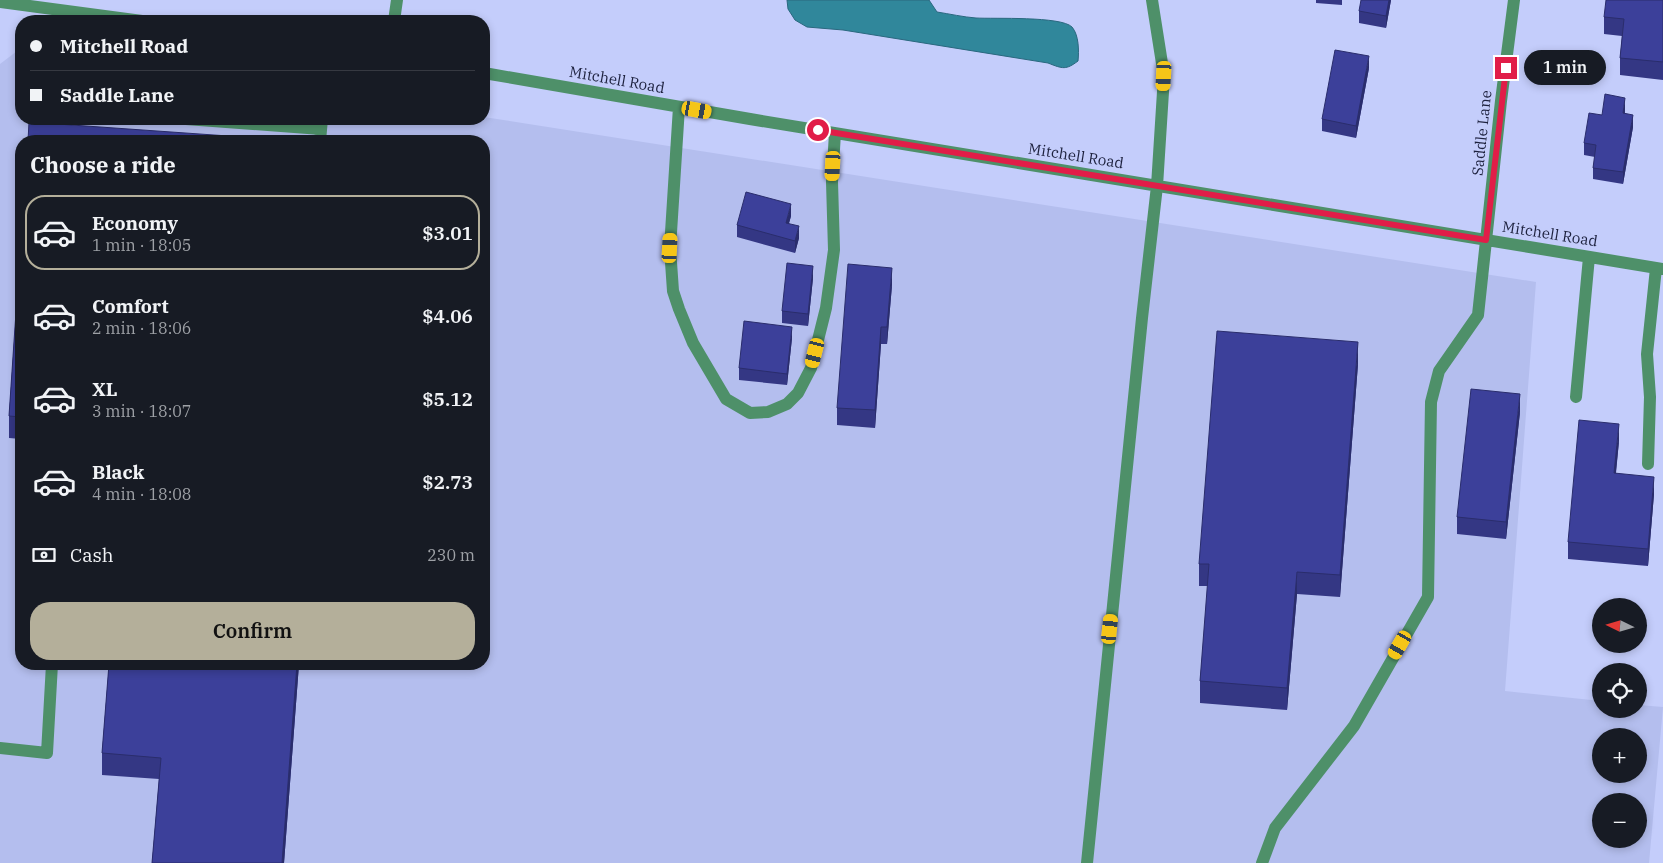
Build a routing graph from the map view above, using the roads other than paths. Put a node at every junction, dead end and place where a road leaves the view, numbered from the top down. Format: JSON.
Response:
{"nodes":[{"id":1,"x":397,"y":0,"type":"edge"},
{"id":2,"x":1152,"y":0,"type":"edge"},
{"id":3,"x":1514,"y":0,"type":"edge"},
{"id":4,"x":0,"y":2,"type":"edge"},
{"id":5,"x":97,"y":15,"type":"edge"},
{"id":6,"x":395,"y":15,"type":"edge"},
{"id":7,"x":490,"y":74,"type":"edge"},
{"id":8,"x":679,"y":107,"type":"junction"},
{"id":9,"x":260,"y":125,"type":"edge"},
{"id":10,"x":321,"y":130,"type":"edge"},
{"id":11,"x":835,"y":133,"type":"junction"},
{"id":12,"x":1157,"y":186,"type":"junction"},
{"id":13,"x":1486,"y":240,"type":"junction"},
{"id":14,"x":1590,"y":257,"type":"junction"},
{"id":15,"x":1659,"y":268,"type":"edge"},
{"id":16,"x":1576,"y":397,"type":"dead end"},
{"id":17,"x":1648,"y":464,"type":"dead end"},
{"id":18,"x":52,"y":670,"type":"edge"},
{"id":19,"x":0,"y":748,"type":"edge"},
{"id":20,"x":1087,"y":863,"type":"edge"},
{"id":21,"x":1262,"y":863,"type":"edge"}],
"edges":[{"from":1,"to":6,"type":"street"},
{"from":2,"to":12,"type":"street"},
{"from":3,"to":13,"type":"street","name":"Saddle Lane"},
{"from":4,"to":5,"type":"street"},
{"from":7,"to":8,"type":"street","name":"Mitchell Road"},
{"from":8,"to":11,"type":"street","name":"Mitchell Road"},
{"from":8,"to":11,"type":"street"},
{"from":9,"to":10,"type":"street"},
{"from":11,"to":12,"type":"street","name":"Mitchell Road"},
{"from":12,"to":13,"type":"street","name":"Mitchell Road"},
{"from":12,"to":20,"type":"street"},
{"from":13,"to":14,"type":"street","name":"Mitchell Road"},
{"from":13,"to":21,"type":"street","name":"Saddle Lane"},
{"from":14,"to":15,"type":"street","name":"Mitchell Road"},
{"from":14,"to":16,"type":"street"},
{"from":15,"to":17,"type":"street"},
{"from":18,"to":19,"type":"street"}]}
